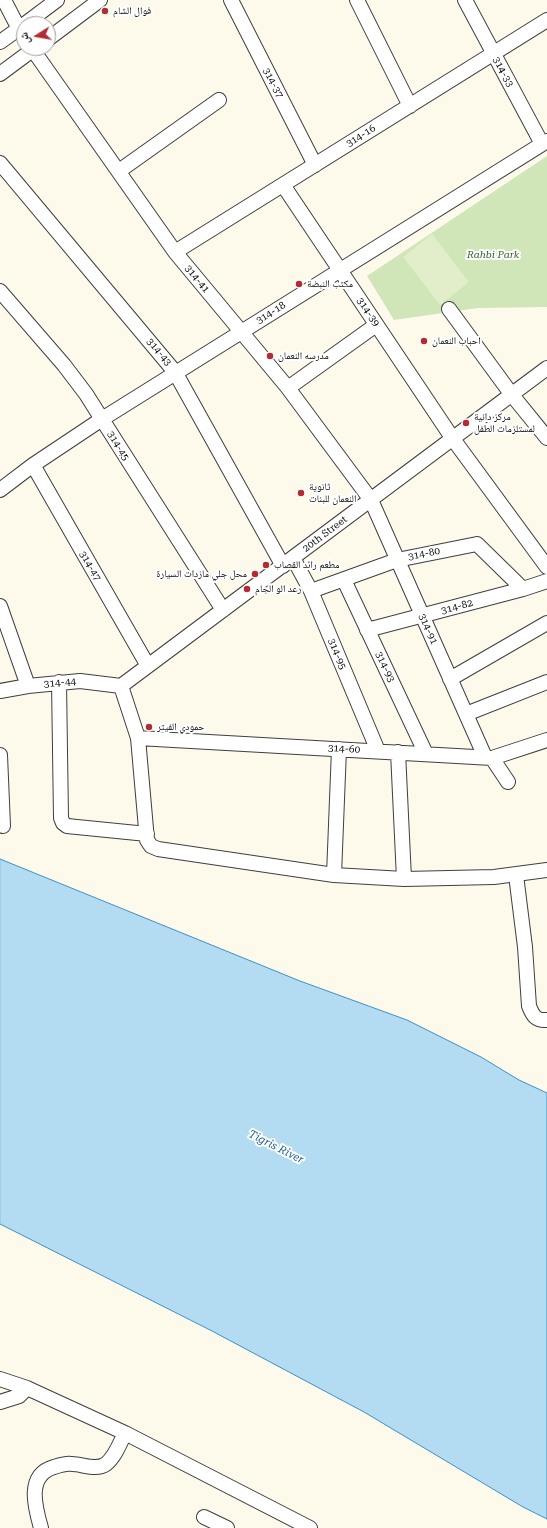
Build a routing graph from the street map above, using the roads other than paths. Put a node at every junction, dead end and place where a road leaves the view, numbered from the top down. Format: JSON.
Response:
{"nodes":[{"id":1,"x":4,"y":0,"type":"edge"},
{"id":2,"x":57,"y":0,"type":"edge"},
{"id":3,"x":100,"y":0,"type":"edge"},
{"id":4,"x":230,"y":0,"type":"edge"},
{"id":5,"x":357,"y":0,"type":"edge"},
{"id":6,"x":465,"y":0,"type":"edge"},
{"id":7,"x":16,"y":16,"type":"edge"},
{"id":8,"x":36,"y":16,"type":"edge"},
{"id":9,"x":547,"y":20,"type":"edge"},
{"id":10,"x":16,"y":31,"type":"edge"},
{"id":11,"x":56,"y":32,"type":"edge"},
{"id":12,"x":0,"y":42,"type":"edge"},
{"id":13,"x":493,"y":53,"type":"junction"},
{"id":14,"x":24,"y":56,"type":"edge"},
{"id":15,"x":39,"y":56,"type":"edge"},
{"id":16,"x":0,"y":74,"type":"edge"},
{"id":17,"x":219,"y":100,"type":"dead end"},
{"id":18,"x":410,"y":106,"type":"junction"},
{"id":19,"x":544,"y":143,"type":"edge"},
{"id":20,"x":0,"y":163,"type":"edge"},
{"id":21,"x":315,"y":165,"type":"junction"},
{"id":22,"x":119,"y":171,"type":"junction"},
{"id":23,"x":283,"y":185,"type":"junction"},
{"id":24,"x":175,"y":252,"type":"junction"},
{"id":25,"x":340,"y":270,"type":"junction"},
{"id":26,"x":0,"y":291,"type":"edge"},
{"id":27,"x":450,"y":309,"type":"dead end"},
{"id":28,"x":376,"y":325,"type":"junction"},
{"id":29,"x":240,"y":332,"type":"junction"},
{"id":30,"x":547,"y":368,"type":"edge"},
{"id":31,"x":175,"y":372,"type":"junction"},
{"id":32,"x":288,"y":388,"type":"junction"},
{"id":33,"x":512,"y":395,"type":"junction"},
{"id":34,"x":102,"y":419,"type":"junction"},
{"id":35,"x":546,"y":434,"type":"edge"},
{"id":36,"x":453,"y":439,"type":"junction"},
{"id":37,"x":33,"y":465,"type":"junction"},
{"id":38,"x":0,"y":490,"type":"edge"},
{"id":39,"x":370,"y":500,"type":"junction"},
{"id":40,"x":397,"y":560,"type":"junction"},
{"id":41,"x":288,"y":562,"type":"junction"},
{"id":42,"x":547,"y":567,"type":"edge"},
{"id":43,"x":344,"y":580,"type":"junction"},
{"id":44,"x":547,"y":581,"type":"edge"},
{"id":45,"x":523,"y":589,"type":"junction"},
{"id":46,"x":311,"y":591,"type":"junction"},
{"id":47,"x":0,"y":606,"type":"edge"},
{"id":48,"x":223,"y":610,"type":"junction"},
{"id":49,"x":422,"y":616,"type":"junction"},
{"id":50,"x":547,"y":623,"type":"edge"},
{"id":51,"x":367,"y":630,"type":"junction"},
{"id":52,"x":148,"y":666,"type":"junction"},
{"id":53,"x":450,"y":680,"type":"junction"},
{"id":54,"x":59,"y":682,"type":"junction"},
{"id":55,"x":547,"y":682,"type":"edge"},
{"id":56,"x":28,"y":686,"type":"junction"},
{"id":57,"x":121,"y":686,"type":"junction"},
{"id":58,"x":0,"y":691,"type":"edge"},
{"id":59,"x":466,"y":714,"type":"junction"},
{"id":60,"x":138,"y":738,"type":"junction"},
{"id":61,"x":547,"y":740,"type":"edge"},
{"id":62,"x":339,"y":749,"type":"junction"},
{"id":63,"x":378,"y":751,"type":"junction"},
{"id":64,"x":398,"y":752,"type":"junction"},
{"id":65,"x":426,"y":754,"type":"junction"},
{"id":66,"x":0,"y":755,"type":"edge"},
{"id":67,"x":489,"y":758,"type":"junction"},
{"id":68,"x":508,"y":782,"type":"dead end"},
{"id":69,"x":3,"y":826,"type":"dead end"},
{"id":70,"x":146,"y":834,"type":"junction"},
{"id":71,"x":547,"y":870,"type":"edge"},
{"id":72,"x":334,"y":875,"type":"junction"},
{"id":73,"x":516,"y":875,"type":"junction"},
{"id":74,"x":404,"y":878,"type":"junction"},
{"id":75,"x":547,"y":1020,"type":"edge"},
{"id":76,"x":0,"y":1379,"type":"edge"},
{"id":77,"x":26,"y":1388,"type":"junction"},
{"id":78,"x":0,"y":1402,"type":"edge"},
{"id":79,"x":125,"y":1433,"type":"junction"},
{"id":80,"x":204,"y":1517,"type":"dead end"},
{"id":81,"x":41,"y":1528,"type":"edge"},
{"id":82,"x":227,"y":1528,"type":"edge"},
{"id":83,"x":310,"y":1528,"type":"edge"}],
"edges":[{"from":1,"to":7,"type":"street"},
{"from":2,"to":8,"type":"street"},
{"from":3,"to":11,"type":"street"},
{"from":4,"to":21,"type":"street","name":"314-37"},
{"from":5,"to":18,"type":"street"},
{"from":6,"to":13,"type":"street","name":"314-33"},
{"from":9,"to":13,"type":"street","name":"314-16"},
{"from":10,"to":12,"type":"street"},
{"from":13,"to":18,"type":"street","name":"314-16"},
{"from":13,"to":19,"type":"street","name":"314-33"},
{"from":14,"to":16,"type":"street"},
{"from":15,"to":22,"type":"street","name":"314-41"},
{"from":17,"to":22,"type":"street"},
{"from":18,"to":21,"type":"street","name":"314-16"},
{"from":19,"to":25,"type":"street","name":"314-18"},
{"from":20,"to":31,"type":"street","name":"314-43"},
{"from":21,"to":23,"type":"street","name":"314-16"},
{"from":22,"to":24,"type":"street","name":"314-41"},
{"from":23,"to":24,"type":"street","name":"314-16"},
{"from":23,"to":25,"type":"street","name":"314-39"},
{"from":24,"to":29,"type":"street","name":"314-41"},
{"from":25,"to":28,"type":"street","name":"314-39"},
{"from":25,"to":29,"type":"street","name":"314-18"},
{"from":26,"to":34,"type":"street","name":"314-45"},
{"from":27,"to":33,"type":"street"},
{"from":28,"to":32,"type":"street"},
{"from":28,"to":36,"type":"street","name":"314-39"},
{"from":29,"to":31,"type":"street","name":"314-18"},
{"from":29,"to":32,"type":"street","name":"314-41"},
{"from":30,"to":33,"type":"street","name":"20th Street"},
{"from":31,"to":34,"type":"street","name":"314-18"},
{"from":31,"to":41,"type":"street","name":"314-43"},
{"from":32,"to":39,"type":"street","name":"314-41"},
{"from":33,"to":35,"type":"street"},
{"from":33,"to":36,"type":"street","name":"20th Street"},
{"from":34,"to":37,"type":"street","name":"314-18"},
{"from":34,"to":48,"type":"street","name":"314-45"},
{"from":36,"to":39,"type":"street","name":"20th Street"},
{"from":36,"to":42,"type":"street","name":"314-39"},
{"from":37,"to":38,"type":"street","name":"314-18"},
{"from":37,"to":52,"type":"street","name":"314-47"},
{"from":39,"to":40,"type":"street","name":"314-91"},
{"from":39,"to":41,"type":"street","name":"20th Street"},
{"from":40,"to":43,"type":"street","name":"314-80"},
{"from":40,"to":45,"type":"street","name":"314-80"},
{"from":40,"to":49,"type":"street","name":"314-91"},
{"from":41,"to":46,"type":"street","name":"314-95"},
{"from":41,"to":48,"type":"street","name":"20th Street"},
{"from":43,"to":46,"type":"street","name":"314-80"},
{"from":43,"to":51,"type":"street","name":"314-93"},
{"from":44,"to":45,"type":"street","name":"314-82"},
{"from":45,"to":49,"type":"street","name":"314-82"},
{"from":46,"to":63,"type":"street","name":"314-95"},
{"from":47,"to":56,"type":"street"},
{"from":48,"to":52,"type":"street","name":"20th Street"},
{"from":49,"to":51,"type":"street","name":"314-82"},
{"from":49,"to":53,"type":"street","name":"314-91"},
{"from":50,"to":53,"type":"street"},
{"from":51,"to":65,"type":"street","name":"314-93"},
{"from":52,"to":57,"type":"street","name":"20th Street"},
{"from":53,"to":59,"type":"street","name":"314-91"},
{"from":54,"to":56,"type":"street","name":"314-44"},
{"from":54,"to":57,"type":"street","name":"314-44"},
{"from":54,"to":70,"type":"street"},
{"from":55,"to":59,"type":"street"},
{"from":56,"to":58,"type":"street","name":"314-44"},
{"from":57,"to":60,"type":"street"},
{"from":59,"to":67,"type":"street","name":"314-91"},
{"from":60,"to":62,"type":"street","name":"314-60"},
{"from":60,"to":70,"type":"street"},
{"from":61,"to":67,"type":"street","name":"314-60"},
{"from":62,"to":63,"type":"street","name":"314-60"},
{"from":62,"to":72,"type":"street"},
{"from":63,"to":64,"type":"street","name":"314-60"},
{"from":64,"to":65,"type":"street","name":"314-60"},
{"from":64,"to":74,"type":"street"},
{"from":65,"to":67,"type":"street","name":"314-60"},
{"from":66,"to":69,"type":"street"},
{"from":67,"to":68,"type":"street","name":"314-91"},
{"from":70,"to":72,"type":"street"},
{"from":71,"to":73,"type":"street"},
{"from":72,"to":74,"type":"street"},
{"from":73,"to":74,"type":"street"},
{"from":73,"to":75,"type":"street"},
{"from":76,"to":77,"type":"street"},
{"from":77,"to":78,"type":"street"},
{"from":77,"to":79,"type":"street"},
{"from":79,"to":81,"type":"street"},
{"from":79,"to":83,"type":"street"},
{"from":80,"to":82,"type":"street"}]}
